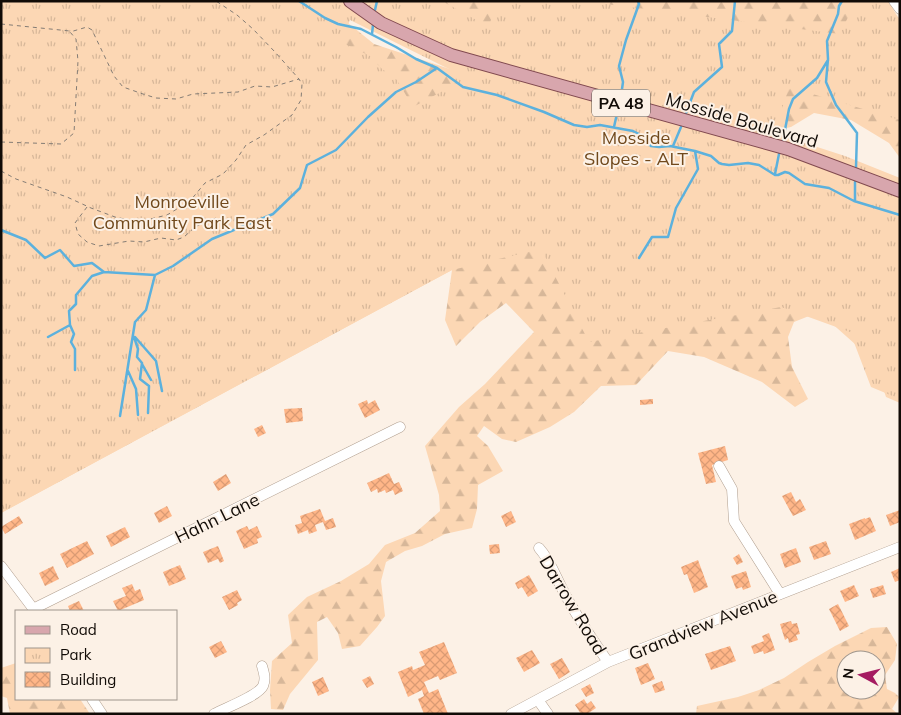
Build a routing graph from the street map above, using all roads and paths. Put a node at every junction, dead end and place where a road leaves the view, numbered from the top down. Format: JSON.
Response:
{"nodes":[{"id":1,"x":216,"y":1,"type":"edge"},
{"id":2,"x":350,"y":1,"type":"edge"},
{"id":3,"x":894,"y":1,"type":"edge"},
{"id":4,"x":900,"y":9,"type":"edge"},
{"id":5,"x":1,"y":24,"type":"edge"},
{"id":6,"x":70,"y":32,"type":"junction"},
{"id":7,"x":299,"y":79,"type":"junction"},
{"id":8,"x":1,"y":142,"type":"edge"},
{"id":9,"x":1,"y":171,"type":"edge"},
{"id":10,"x":900,"y":191,"type":"edge"},
{"id":11,"x":87,"y":207,"type":"junction"},
{"id":12,"x":216,"y":218,"type":"dead end"},
{"id":13,"x":400,"y":427,"type":"dead end"},
{"id":14,"x":719,"y":466,"type":"dead end"},
{"id":15,"x":539,"y":548,"type":"dead end"},
{"id":16,"x":900,"y":548,"type":"edge"},
{"id":17,"x":1,"y":566,"type":"edge"},
{"id":18,"x":780,"y":594,"type":"junction"},
{"id":19,"x":34,"y":610,"type":"edge"},
{"id":20,"x":608,"y":662,"type":"junction"},
{"id":21,"x":262,"y":666,"type":"dead end"},
{"id":22,"x":93,"y":700,"type":"edge"},
{"id":23,"x":538,"y":700,"type":"junction"},
{"id":24,"x":102,"y":714,"type":"edge"},
{"id":25,"x":214,"y":714,"type":"edge"},
{"id":26,"x":512,"y":714,"type":"edge"},
{"id":27,"x":548,"y":714,"type":"edge"}],
"edges":[{"from":1,"to":7,"type":"path"},
{"from":2,"to":10,"type":"main road","name":"Mosside Boulevard","number":"PA 48"},
{"from":3,"to":4,"type":"street"},
{"from":5,"to":6,"type":"path"},
{"from":6,"to":7,"type":"path"},
{"from":6,"to":8,"type":"path"},
{"from":7,"to":11,"type":"path"},
{"from":9,"to":11,"type":"path"},
{"from":11,"to":12,"type":"path"},
{"from":13,"to":19,"type":"street","name":"Hahn Lane"},
{"from":14,"to":18,"type":"street"},
{"from":15,"to":20,"type":"street","name":"Darrow Road"},
{"from":16,"to":18,"type":"street","name":"Grandview Avenue"},
{"from":17,"to":19,"type":"street"},
{"from":18,"to":20,"type":"street","name":"Grandview Avenue"},
{"from":20,"to":23,"type":"street","name":"Grandview Avenue"},
{"from":21,"to":25,"type":"street"},
{"from":22,"to":24,"type":"street"},
{"from":23,"to":26,"type":"street","name":"Grandview Avenue"},
{"from":23,"to":27,"type":"street"}]}
